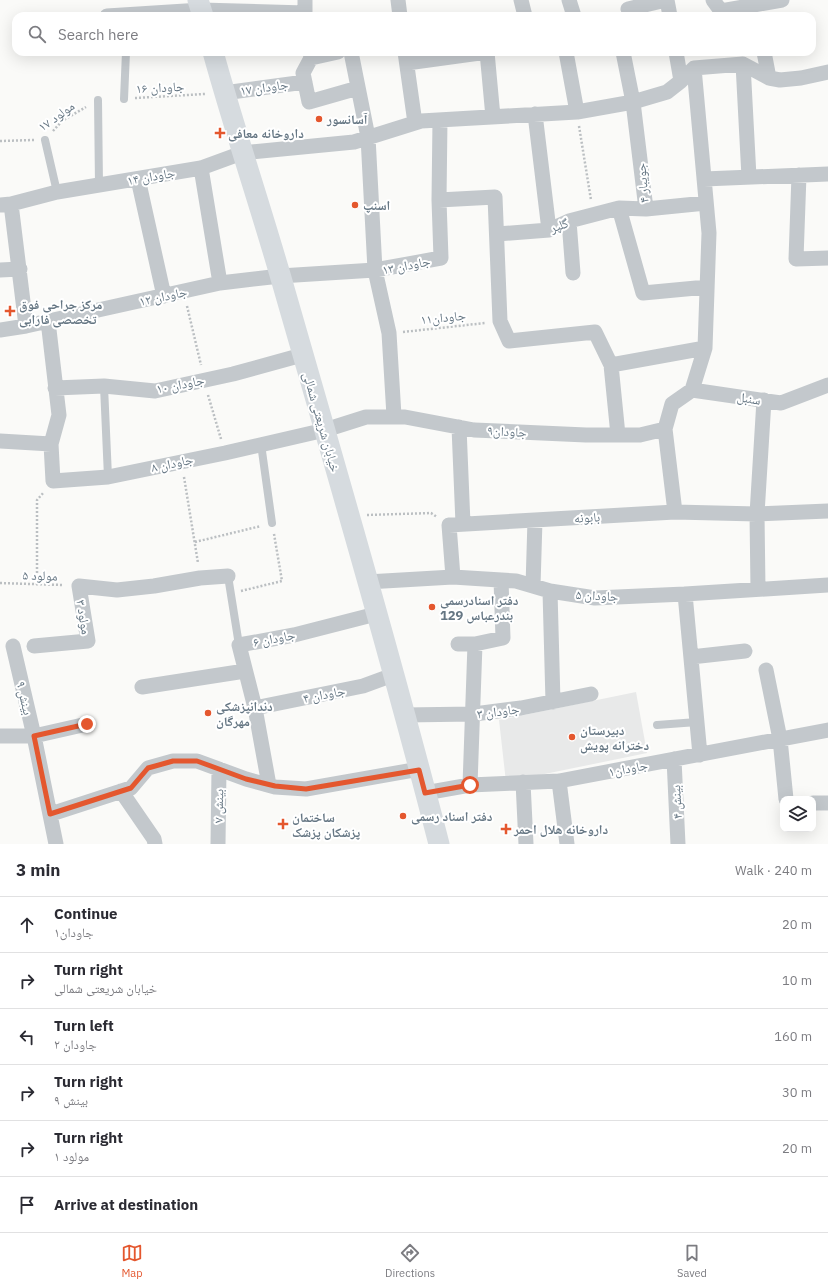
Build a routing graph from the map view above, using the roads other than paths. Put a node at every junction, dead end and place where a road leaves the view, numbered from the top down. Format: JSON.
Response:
{"nodes":[{"id":1,"x":398,"y":0,"type":"edge"},
{"id":2,"x":521,"y":0,"type":"edge"},
{"id":3,"x":569,"y":0,"type":"edge"},
{"id":4,"x":666,"y":0,"type":"edge"},
{"id":5,"x":713,"y":0,"type":"edge"},
{"id":6,"x":782,"y":0,"type":"edge"},
{"id":7,"x":626,"y":8,"type":"edge"},
{"id":8,"x":200,"y":9,"type":"edge"},
{"id":9,"x":305,"y":10,"type":"edge"},
{"id":10,"x":757,"y":10,"type":"edge"},
{"id":11,"x":164,"y":12,"type":"edge"},
{"id":12,"x":400,"y":12,"type":"edge"},
{"id":13,"x":524,"y":12,"type":"edge"},
{"id":14,"x":573,"y":12,"type":"edge"},
{"id":15,"x":669,"y":12,"type":"edge"},
{"id":16,"x":126,"y":56,"type":"edge"},
{"id":17,"x":214,"y":56,"type":"edge"},
{"id":18,"x":310,"y":56,"type":"edge"},
{"id":19,"x":352,"y":56,"type":"edge"},
{"id":20,"x":422,"y":56,"type":"edge"},
{"id":21,"x":487,"y":56,"type":"edge"},
{"id":22,"x":567,"y":56,"type":"edge"},
{"id":23,"x":624,"y":56,"type":"edge"},
{"id":24,"x":677,"y":56,"type":"edge"},
{"id":25,"x":765,"y":56,"type":"edge"},
{"id":26,"x":406,"y":57,"type":"edge"},
{"id":27,"x":743,"y":64,"type":"junction"},
{"id":28,"x":694,"y":68,"type":"junction"},
{"id":29,"x":828,"y":72,"type":"edge"},
{"id":30,"x":769,"y":78,"type":"junction"},
{"id":31,"x":681,"y":81,"type":"junction"},
{"id":32,"x":305,"y":82,"type":"junction"},
{"id":33,"x":358,"y":88,"type":"junction"},
{"id":34,"x":224,"y":93,"type":"junction"},
{"id":35,"x":124,"y":99,"type":"road end"},
{"id":36,"x":98,"y":100,"type":"road end"},
{"id":37,"x":633,"y":102,"type":"junction"},
{"id":38,"x":577,"y":112,"type":"junction"},
{"id":39,"x":535,"y":114,"type":"junction"},
{"id":40,"x":493,"y":117,"type":"junction"},
{"id":41,"x":440,"y":120,"type":"junction"},
{"id":42,"x":415,"y":123,"type":"junction"},
{"id":43,"x":368,"y":137,"type":"junction"},
{"id":44,"x":45,"y":140,"type":"road end"},
{"id":45,"x":242,"y":153,"type":"junction"},
{"id":46,"x":201,"y":168,"type":"junction"},
{"id":47,"x":828,"y":174,"type":"edge"},
{"id":48,"x":799,"y":175,"type":"junction"},
{"id":49,"x":749,"y":177,"type":"junction"},
{"id":50,"x":138,"y":179,"type":"junction"},
{"id":51,"x":704,"y":179,"type":"junction"},
{"id":52,"x":99,"y":185,"type":"junction"},
{"id":53,"x":57,"y":192,"type":"junction"},
{"id":54,"x":439,"y":200,"type":"junction"},
{"id":55,"x":706,"y":203,"type":"junction"},
{"id":56,"x":6,"y":204,"type":"edge"},
{"id":57,"x":619,"y":208,"type":"junction"},
{"id":58,"x":646,"y":209,"type":"junction"},
{"id":59,"x":569,"y":221,"type":"junction"},
{"id":60,"x":549,"y":230,"type":"junction"},
{"id":61,"x":497,"y":234,"type":"junction"},
{"id":62,"x":828,"y":258,"type":"edge"},
{"id":63,"x":20,"y":269,"type":"junction"},
{"id":64,"x":0,"y":270,"type":"edge"},
{"id":65,"x":375,"y":270,"type":"junction"},
{"id":66,"x":573,"y":272,"type":"dead end"},
{"id":67,"x":280,"y":276,"type":"junction"},
{"id":68,"x":220,"y":283,"type":"junction"},
{"id":69,"x":707,"y":286,"type":"junction"},
{"id":70,"x":164,"y":296,"type":"junction"},
{"id":71,"x":48,"y":321,"type":"junction"},
{"id":72,"x":26,"y":326,"type":"junction"},
{"id":73,"x":0,"y":330,"type":"edge"},
{"id":74,"x":705,"y":348,"type":"junction"},
{"id":75,"x":302,"y":355,"type":"junction"},
{"id":76,"x":611,"y":365,"type":"junction"},
{"id":77,"x":828,"y":385,"type":"edge"},
{"id":78,"x":104,"y":386,"type":"junction"},
{"id":79,"x":55,"y":388,"type":"junction"},
{"id":80,"x":692,"y":390,"type":"junction"},
{"id":81,"x":764,"y":400,"type":"junction"},
{"id":82,"x":394,"y":416,"type":"junction"},
{"id":83,"x":459,"y":427,"type":"junction"},
{"id":84,"x":665,"y":429,"type":"junction"},
{"id":85,"x":325,"y":430,"type":"junction"},
{"id":86,"x":618,"y":434,"type":"junction"},
{"id":87,"x":0,"y":441,"type":"edge"},
{"id":88,"x":50,"y":444,"type":"junction"},
{"id":89,"x":261,"y":444,"type":"junction"},
{"id":90,"x":108,"y":476,"type":"junction"},
{"id":91,"x":828,"y":511,"type":"edge"},
{"id":92,"x":675,"y":512,"type":"junction"},
{"id":93,"x":757,"y":514,"type":"junction"},
{"id":94,"x":535,"y":520,"type":"junction"},
{"id":95,"x":272,"y":523,"type":"road end"},
{"id":96,"x":456,"y":524,"type":"junction"},
{"id":97,"x":228,"y":576,"type":"joint"},
{"id":98,"x":453,"y":577,"type":"junction"},
{"id":99,"x":501,"y":580,"type":"junction"},
{"id":100,"x":367,"y":582,"type":"junction"},
{"id":101,"x":828,"y":585,"type":"edge"},
{"id":102,"x":533,"y":586,"type":"junction"},
{"id":103,"x":758,"y":589,"type":"junction"},
{"id":104,"x":550,"y":591,"type":"junction"},
{"id":105,"x":685,"y":594,"type":"junction"},
{"id":106,"x":376,"y":614,"type":"junction"},
{"id":107,"x":458,"y":644,"type":"dead end"},
{"id":108,"x":475,"y":644,"type":"junction"},
{"id":109,"x":239,"y":645,"type":"junction"},
{"id":110,"x":13,"y":646,"type":"dead end"},
{"id":111,"x":34,"y":646,"type":"dead end"},
{"id":112,"x":745,"y":651,"type":"dead end"},
{"id":113,"x":691,"y":657,"type":"junction"},
{"id":114,"x":766,"y":670,"type":"dead end"},
{"id":115,"x":245,"y":671,"type":"junction"},
{"id":116,"x":393,"y":675,"type":"junction"},
{"id":117,"x":142,"y":687,"type":"dead end"},
{"id":118,"x":591,"y":694,"type":"dead end"},
{"id":119,"x":553,"y":702,"type":"junction"},
{"id":120,"x":255,"y":708,"type":"junction"},
{"id":121,"x":474,"y":714,"type":"junction"},
{"id":122,"x":404,"y":715,"type":"junction"},
{"id":123,"x":697,"y":722,"type":"junction"},
{"id":124,"x":87,"y":724,"type":"dead end"},
{"id":125,"x":657,"y":725,"type":"dead end"},
{"id":126,"x":828,"y":730,"type":"edge"},
{"id":127,"x":0,"y":736,"type":"edge"},
{"id":128,"x":34,"y":736,"type":"junction"},
{"id":129,"x":780,"y":739,"type":"junction"},
{"id":130,"x":700,"y":755,"type":"junction"},
{"id":131,"x":674,"y":759,"type":"junction"},
{"id":132,"x":219,"y":769,"type":"junction"},
{"id":133,"x":419,"y":770,"type":"junction"},
{"id":134,"x":560,"y":781,"type":"junction"},
{"id":135,"x":523,"y":782,"type":"junction"},
{"id":136,"x":269,"y":785,"type":"junction"},
{"id":137,"x":470,"y":785,"type":"junction"},
{"id":138,"x":121,"y":791,"type":"junction"},
{"id":139,"x":425,"y":793,"type":"junction"},
{"id":140,"x":786,"y":796,"type":"edge"},
{"id":141,"x":816,"y":803,"type":"edge"},
{"id":142,"x":828,"y":803,"type":"edge"},
{"id":143,"x":50,"y":814,"type":"junction"},
{"id":144,"x":56,"y":844,"type":"edge"},
{"id":145,"x":155,"y":844,"type":"edge"},
{"id":146,"x":218,"y":844,"type":"edge"},
{"id":147,"x":427,"y":844,"type":"edge"},
{"id":148,"x":439,"y":844,"type":"edge"},
{"id":149,"x":451,"y":844,"type":"edge"},
{"id":150,"x":526,"y":844,"type":"edge"},
{"id":151,"x":567,"y":844,"type":"edge"},
{"id":152,"x":678,"y":844,"type":"edge"}],
"edges":[{"from":1,"to":12,"type":"street"},
{"from":2,"to":13,"type":"street"},
{"from":3,"to":14,"type":"street"},
{"from":4,"to":7,"type":"street"},
{"from":4,"to":15,"type":"street"},
{"from":5,"to":10,"type":"street"},
{"from":6,"to":10,"type":"street"},
{"from":8,"to":9,"type":"street"},
{"from":8,"to":11,"type":"street"},
{"from":16,"to":35,"type":"lane"},
{"from":17,"to":34,"type":"main road","name":"خیابان شریعتی شمالی"},
{"from":18,"to":32,"type":"street"},
{"from":19,"to":33,"type":"street"},
{"from":20,"to":26,"type":"street"},
{"from":21,"to":40,"type":"street"},
{"from":22,"to":38,"type":"street"},
{"from":23,"to":37,"type":"street","name":"جویبار ۴"},
{"from":24,"to":31,"type":"street"},
{"from":25,"to":30,"type":"street"},
{"from":26,"to":42,"type":"street"},
{"from":27,"to":28,"type":"street"},
{"from":27,"to":30,"type":"street"},
{"from":27,"to":49,"type":"street"},
{"from":28,"to":31,"type":"street"},
{"from":28,"to":51,"type":"street"},
{"from":29,"to":30,"type":"street"},
{"from":31,"to":37,"type":"street"},
{"from":32,"to":33,"type":"street"},
{"from":32,"to":34,"type":"street","name":"جاودان ۱۷"},
{"from":33,"to":43,"type":"street"},
{"from":34,"to":45,"type":"main road","name":"خیابان شریعتی شمالی"},
{"from":36,"to":52,"type":"lane"},
{"from":37,"to":38,"type":"street"},
{"from":37,"to":58,"type":"street","name":"جویبار ۴"},
{"from":38,"to":39,"type":"street"},
{"from":39,"to":40,"type":"street"},
{"from":39,"to":60,"type":"street"},
{"from":40,"to":41,"type":"street"},
{"from":41,"to":42,"type":"street"},
{"from":41,"to":54,"type":"street","name":"جاودان ۱۳"},
{"from":42,"to":43,"type":"street"},
{"from":43,"to":45,"type":"street"},
{"from":43,"to":65,"type":"street"},
{"from":44,"to":53,"type":"lane"},
{"from":45,"to":46,"type":"street","name":"جاودان ۱۴"},
{"from":45,"to":67,"type":"main road","name":"خیابان شریعتی شمالی"},
{"from":46,"to":50,"type":"street","name":"جاودان ۱۴"},
{"from":46,"to":68,"type":"street"},
{"from":47,"to":48,"type":"street"},
{"from":48,"to":49,"type":"street"},
{"from":48,"to":62,"type":"street"},
{"from":49,"to":51,"type":"street"},
{"from":50,"to":52,"type":"street","name":"جاودان ۱۴"},
{"from":50,"to":70,"type":"street"},
{"from":51,"to":55,"type":"street"},
{"from":52,"to":53,"type":"street","name":"جاودان ۱۴"},
{"from":53,"to":56,"type":"street","name":"جاودان ۱۴"},
{"from":54,"to":61,"type":"street"},
{"from":54,"to":65,"type":"street","name":"جاودان ۱۳"},
{"from":55,"to":58,"type":"street"},
{"from":55,"to":69,"type":"street"},
{"from":56,"to":63,"type":"street"},
{"from":57,"to":58,"type":"street","name":"جویبار ۴"},
{"from":57,"to":59,"type":"street","name":"گلپر"},
{"from":57,"to":69,"type":"street","name":"جویبار ۴"},
{"from":59,"to":60,"type":"street","name":"گلپر"},
{"from":59,"to":66,"type":"street"},
{"from":60,"to":61,"type":"street","name":"گلپر"},
{"from":61,"to":76,"type":"street"},
{"from":63,"to":64,"type":"street"},
{"from":63,"to":72,"type":"street"},
{"from":65,"to":67,"type":"street","name":"جاودان ۱۳"},
{"from":65,"to":82,"type":"street"},
{"from":67,"to":68,"type":"street","name":"جاودان ۱۲"},
{"from":67,"to":75,"type":"main road","name":"خیابان شریعتی شمالی"},
{"from":68,"to":70,"type":"street","name":"جاودان ۱۲"},
{"from":69,"to":74,"type":"street"},
{"from":70,"to":71,"type":"street","name":"جاودان ۱۲"},
{"from":71,"to":72,"type":"street","name":"جاودان ۱۲"},
{"from":71,"to":79,"type":"street"},
{"from":72,"to":73,"type":"street","name":"جاودان ۱۲"},
{"from":74,"to":76,"type":"street"},
{"from":74,"to":80,"type":"street"},
{"from":75,"to":78,"type":"street","name":"جاودان ۱۰"},
{"from":75,"to":85,"type":"main road","name":"خیابان شریعتی شمالی"},
{"from":76,"to":86,"type":"street"},
{"from":77,"to":81,"type":"street","name":"سنبل"},
{"from":78,"to":79,"type":"street","name":"جاودان ۱۰"},
{"from":78,"to":90,"type":"lane"},
{"from":79,"to":88,"type":"street"},
{"from":80,"to":81,"type":"street","name":"سنبل"},
{"from":80,"to":84,"type":"street"},
{"from":81,"to":93,"type":"street"},
{"from":82,"to":83,"type":"street","name":"جاودان۹"},
{"from":82,"to":85,"type":"street","name":"جاودان۹"},
{"from":83,"to":86,"type":"street","name":"جاودان۹"},
{"from":83,"to":96,"type":"street"},
{"from":84,"to":86,"type":"street","name":"جاودان۹"},
{"from":84,"to":92,"type":"street"},
{"from":85,"to":89,"type":"street","name":"جاودان ۸"},
{"from":85,"to":100,"type":"main road","name":"خیابان شریعتی شمالی"},
{"from":87,"to":88,"type":"street"},
{"from":88,"to":90,"type":"street","name":"جاودان ۸"},
{"from":89,"to":90,"type":"street","name":"جاودان ۸"},
{"from":89,"to":95,"type":"lane"},
{"from":91,"to":93,"type":"street","name":"بابونه"},
{"from":92,"to":93,"type":"street","name":"بابونه"},
{"from":92,"to":94,"type":"street","name":"بابونه"},
{"from":93,"to":103,"type":"street"},
{"from":94,"to":96,"type":"street","name":"بابونه"},
{"from":94,"to":102,"type":"street"},
{"from":96,"to":98,"type":"street"},
{"from":97,"to":109,"type":"lane","name":"جاودان ۶"},
{"from":97,"to":111,"type":"street","name":"مولود ۳"},
{"from":98,"to":99,"type":"street","name":"جاودان ۵"},
{"from":98,"to":100,"type":"street","name":"جاودان ۵"},
{"from":99,"to":102,"type":"street","name":"جاودان ۵"},
{"from":99,"to":108,"type":"street"},
{"from":100,"to":106,"type":"main road","name":"خیابان شریعتی شمالی"},
{"from":101,"to":103,"type":"street","name":"جاودان ۵"},
{"from":102,"to":104,"type":"street","name":"جاودان ۵"},
{"from":103,"to":105,"type":"street","name":"جاودان ۵"},
{"from":104,"to":105,"type":"street","name":"جاودان ۵"},
{"from":104,"to":119,"type":"street"},
{"from":105,"to":113,"type":"street"},
{"from":106,"to":109,"type":"street","name":"جاودان ۶"},
{"from":106,"to":116,"type":"main road","name":"خیابان شریعتی شمالی"},
{"from":107,"to":108,"type":"street"},
{"from":108,"to":121,"type":"street"},
{"from":109,"to":115,"type":"street"},
{"from":110,"to":128,"type":"street","name":"بینش ۹"},
{"from":112,"to":113,"type":"street"},
{"from":113,"to":123,"type":"street"},
{"from":114,"to":129,"type":"street"},
{"from":115,"to":117,"type":"street"},
{"from":115,"to":120,"type":"street"},
{"from":116,"to":120,"type":"street","name":"جاودان ۴"},
{"from":116,"to":122,"type":"main road","name":"خیابان شریعتی شمالی"},
{"from":118,"to":119,"type":"street","name":"جاودان ۳"},
{"from":119,"to":121,"type":"street","name":"جاودان ۳"},
{"from":120,"to":136,"type":"street"},
{"from":121,"to":122,"type":"street","name":"جاودان ۳"},
{"from":121,"to":137,"type":"street"},
{"from":122,"to":133,"type":"main road","name":"خیابان شریعتی شمالی"},
{"from":123,"to":125,"type":"lane"},
{"from":123,"to":130,"type":"street"},
{"from":124,"to":128,"type":"street"},
{"from":126,"to":129,"type":"street","name":"جاودان۱"},
{"from":127,"to":128,"type":"street"},
{"from":128,"to":143,"type":"street","name":"بینش ۹"},
{"from":129,"to":130,"type":"street","name":"جاودان۱"},
{"from":129,"to":140,"type":"street"},
{"from":130,"to":131,"type":"street","name":"جاودان۱"},
{"from":131,"to":134,"type":"street","name":"جاودان۱"},
{"from":131,"to":152,"type":"street","name":"بینش ۴"},
{"from":132,"to":136,"type":"street"},
{"from":132,"to":138,"type":"street"},
{"from":132,"to":146,"type":"street","name":"بینش ۷"},
{"from":133,"to":136,"type":"street"},
{"from":133,"to":139,"type":"main road","name":"خیابان شریعتی شمالی"},
{"from":134,"to":135,"type":"street","name":"جاودان۱"},
{"from":134,"to":151,"type":"street"},
{"from":135,"to":137,"type":"street","name":"جاودان۱"},
{"from":135,"to":150,"type":"street"},
{"from":137,"to":139,"type":"street","name":"جاودان۱"},
{"from":138,"to":143,"type":"street"},
{"from":138,"to":145,"type":"street"},
{"from":139,"to":147,"type":"main road"},
{"from":139,"to":148,"type":"main road","name":"خیابان شریعتی شمالی"},
{"from":139,"to":149,"type":"main road"},
{"from":141,"to":142,"type":"street"},
{"from":143,"to":144,"type":"street","name":"بینش ۹"}]}
